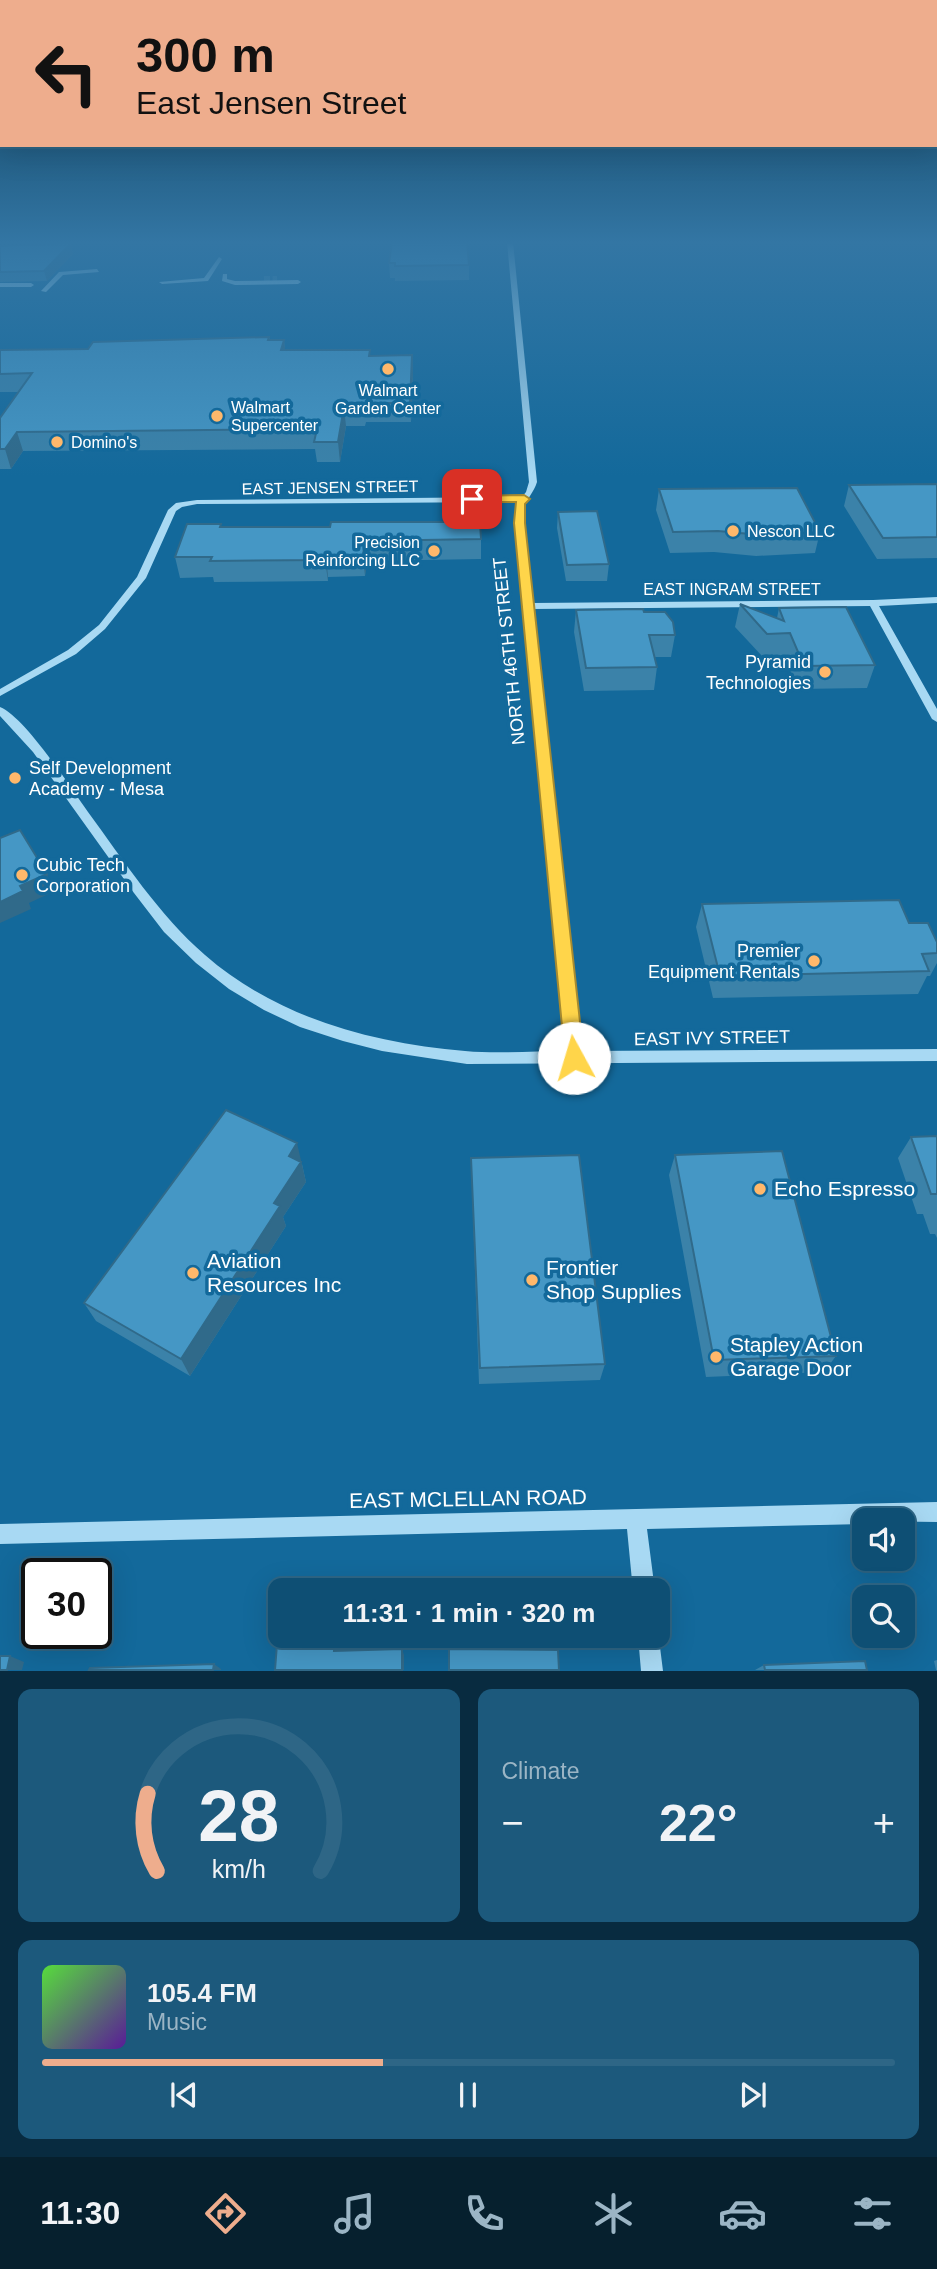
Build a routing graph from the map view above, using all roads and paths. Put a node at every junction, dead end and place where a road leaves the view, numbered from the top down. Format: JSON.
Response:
{"nodes":[{"id":1,"x":517,"y":320,"type":"edge"},
{"id":2,"x":524,"y":499,"type":"junction"},
{"id":3,"x":937,"y":600,"type":"edge"},
{"id":4,"x":873,"y":603,"type":"junction"},
{"id":5,"x":527,"y":606,"type":"junction"},
{"id":6,"x":0,"y":694,"type":"edge"},
{"id":7,"x":933,"y":704,"type":"edge"},
{"id":8,"x":0,"y":710,"type":"edge"},
{"id":9,"x":937,"y":719,"type":"edge"},
{"id":10,"x":937,"y":1055,"type":"edge"},
{"id":11,"x":574,"y":1058,"type":"junction"},
{"id":12,"x":937,"y":1512,"type":"edge"},
{"id":13,"x":636,"y":1520,"type":"junction"},
{"id":14,"x":0,"y":1534,"type":"edge"},
{"id":15,"x":643,"y":1578,"type":"edge"},
{"id":16,"x":650,"y":1648,"type":"edge"},
{"id":17,"x":652,"y":1671,"type":"edge"}],
"edges":[{"from":1,"to":2,"type":"street","name":"NORTH 46TH STREET"},
{"from":2,"to":5,"type":"street","name":"NORTH 46TH STREET"},
{"from":2,"to":6,"type":"street","name":"EAST JENSEN STREET"},
{"from":3,"to":4,"type":"street","name":"EAST INGRAM STREET"},
{"from":4,"to":5,"type":"street","name":"EAST INGRAM STREET"},
{"from":4,"to":7,"type":"street"},
{"from":5,"to":11,"type":"street","name":"NORTH 46TH STREET"},
{"from":7,"to":9,"type":"street"},
{"from":8,"to":11,"type":"street","name":"EAST IVY STREET"},
{"from":10,"to":11,"type":"street","name":"EAST IVY STREET"},
{"from":12,"to":13,"type":"street","name":"EAST MCLELLAN ROAD"},
{"from":13,"to":14,"type":"street","name":"EAST MCLELLAN ROAD"},
{"from":13,"to":15,"type":"street"},
{"from":16,"to":17,"type":"street"}]}
